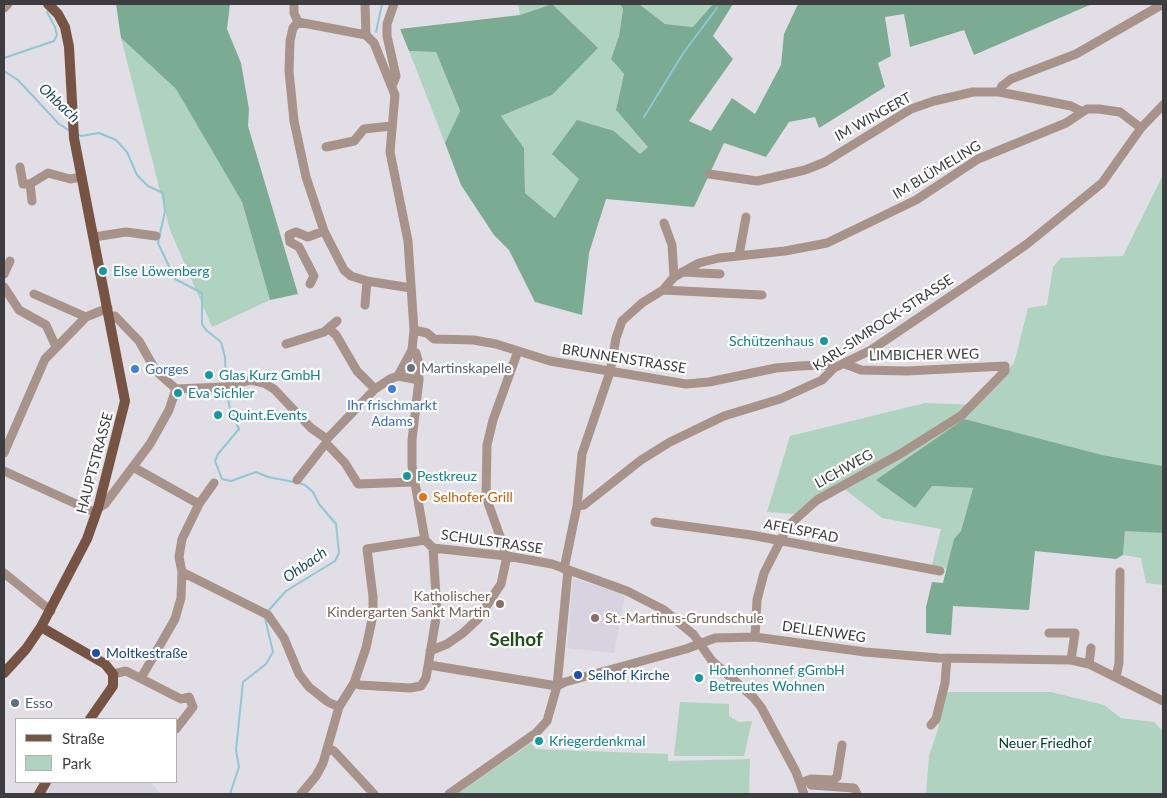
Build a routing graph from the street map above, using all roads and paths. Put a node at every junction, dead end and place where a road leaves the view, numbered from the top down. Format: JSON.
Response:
{"nodes":[{"id":1,"x":8,"y":4,"type":"edge"},
{"id":2,"x":48,"y":4,"type":"edge"},
{"id":3,"x":294,"y":4,"type":"edge"},
{"id":4,"x":365,"y":4,"type":"edge"},
{"id":5,"x":394,"y":4,"type":"edge"},
{"id":6,"x":1163,"y":4,"type":"edge"},
{"id":7,"x":4,"y":8,"type":"edge"},
{"id":8,"x":298,"y":22,"type":"junction"},
{"id":9,"x":366,"y":35,"type":"junction"},
{"id":10,"x":392,"y":86,"type":"junction"},
{"id":11,"x":998,"y":92,"type":"junction"},
{"id":12,"x":1163,"y":105,"type":"edge"},
{"id":13,"x":1082,"y":111,"type":"junction"},
{"id":14,"x":391,"y":126,"type":"junction"},
{"id":15,"x":1141,"y":128,"type":"junction"},
{"id":16,"x":326,"y":146,"type":"dead end"},
{"id":17,"x":20,"y":167,"type":"dead end"},
{"id":18,"x":709,"y":174,"type":"dead end"},
{"id":19,"x":82,"y":177,"type":"junction"},
{"id":20,"x":30,"y":184,"type":"junction"},
{"id":21,"x":32,"y":201,"type":"dead end"},
{"id":22,"x":746,"y":217,"type":"dead end"},
{"id":23,"x":664,"y":223,"type":"dead end"},
{"id":24,"x":324,"y":231,"type":"junction"},
{"id":25,"x":156,"y":236,"type":"dead end"},
{"id":26,"x":94,"y":237,"type":"junction"},
{"id":27,"x":739,"y":254,"type":"junction"},
{"id":28,"x":10,"y":261,"type":"dead end"},
{"id":29,"x":4,"y":274,"type":"edge"},
{"id":30,"x":678,"y":274,"type":"junction"},
{"id":31,"x":720,"y":274,"type":"dead end"},
{"id":32,"x":367,"y":281,"type":"junction"},
{"id":33,"x":310,"y":284,"type":"dead end"},
{"id":34,"x":4,"y":287,"type":"edge"},
{"id":35,"x":411,"y":288,"type":"junction"},
{"id":36,"x":663,"y":290,"type":"junction"},
{"id":37,"x":34,"y":294,"type":"dead end"},
{"id":38,"x":762,"y":295,"type":"dead end"},
{"id":39,"x":365,"y":305,"type":"dead end"},
{"id":40,"x":109,"y":312,"type":"junction"},
{"id":41,"x":86,"y":317,"type":"junction"},
{"id":42,"x":337,"y":321,"type":"dead end"},
{"id":43,"x":329,"y":329,"type":"junction"},
{"id":44,"x":414,"y":330,"type":"junction"},
{"id":45,"x":286,"y":344,"type":"dead end"},
{"id":46,"x":56,"y":347,"type":"junction"},
{"id":47,"x":412,"y":350,"type":"junction"},
{"id":48,"x":518,"y":351,"type":"junction"},
{"id":49,"x":844,"y":364,"type":"junction"},
{"id":50,"x":1005,"y":366,"type":"joint"},
{"id":51,"x":834,"y":368,"type":"junction"},
{"id":52,"x":610,"y":372,"type":"junction"},
{"id":53,"x":398,"y":376,"type":"junction"},
{"id":54,"x":419,"y":380,"type":"junction"},
{"id":55,"x":176,"y":389,"type":"junction"},
{"id":56,"x":375,"y":389,"type":"junction"},
{"id":57,"x":326,"y":441,"type":"junction"},
{"id":58,"x":4,"y":453,"type":"edge"},
{"id":59,"x":133,"y":467,"type":"junction"},
{"id":60,"x":4,"y":471,"type":"edge"},
{"id":61,"x":298,"y":480,"type":"dead end"},
{"id":62,"x":214,"y":482,"type":"dead end"},
{"id":63,"x":413,"y":482,"type":"junction"},
{"id":64,"x":199,"y":504,"type":"junction"},
{"id":65,"x":576,"y":508,"type":"junction"},
{"id":66,"x":97,"y":510,"type":"junction"},
{"id":67,"x":655,"y":522,"type":"dead end"},
{"id":68,"x":425,"y":540,"type":"junction"},
{"id":69,"x":778,"y":541,"type":"junction"},
{"id":70,"x":434,"y":548,"type":"junction"},
{"id":71,"x":507,"y":556,"type":"junction"},
{"id":72,"x":566,"y":569,"type":"junction"},
{"id":73,"x":940,"y":571,"type":"dead end"},
{"id":74,"x":182,"y":572,"type":"junction"},
{"id":75,"x":1120,"y":572,"type":"dead end"},
{"id":76,"x":4,"y":573,"type":"edge"},
{"id":77,"x":51,"y":611,"type":"junction"},
{"id":78,"x":41,"y":627,"type":"junction"},
{"id":79,"x":1049,"y":633,"type":"dead end"},
{"id":80,"x":755,"y":637,"type":"junction"},
{"id":81,"x":700,"y":644,"type":"junction"},
{"id":82,"x":1091,"y":648,"type":"dead end"},
{"id":83,"x":430,"y":651,"type":"junction"},
{"id":84,"x":947,"y":658,"type":"junction"},
{"id":85,"x":1071,"y":660,"type":"junction"},
{"id":86,"x":429,"y":664,"type":"junction"},
{"id":87,"x":1089,"y":664,"type":"junction"},
{"id":88,"x":4,"y":673,"type":"edge"},
{"id":89,"x":113,"y":674,"type":"junction"},
{"id":90,"x":141,"y":678,"type":"junction"},
{"id":91,"x":1116,"y":678,"type":"junction"},
{"id":92,"x":354,"y":683,"type":"junction"},
{"id":93,"x":557,"y":686,"type":"junction"},
{"id":94,"x":1163,"y":701,"type":"edge"},
{"id":95,"x":339,"y":707,"type":"junction"},
{"id":96,"x":91,"y":718,"type":"edge"},
{"id":97,"x":931,"y":725,"type":"dead end"},
{"id":98,"x":178,"y":726,"type":"edge"},
{"id":99,"x":842,"y":745,"type":"dead end"},
{"id":100,"x":328,"y":748,"type":"junction"},
{"id":101,"x":45,"y":783,"type":"edge"},
{"id":102,"x":801,"y":783,"type":"junction"},
{"id":103,"x":39,"y":794,"type":"edge"},
{"id":104,"x":301,"y":794,"type":"edge"},
{"id":105,"x":374,"y":794,"type":"edge"},
{"id":106,"x":449,"y":794,"type":"edge"},
{"id":107,"x":804,"y":794,"type":"edge"},
{"id":108,"x":857,"y":794,"type":"edge"}],
"edges":[{"from":1,"to":7,"type":"street"},
{"from":2,"to":19,"type":"main road","name":"HAUPTSTRASSE"},
{"from":3,"to":8,"type":"street"},
{"from":4,"to":9,"type":"street"},
{"from":5,"to":10,"type":"street"},
{"from":6,"to":11,"type":"street"},
{"from":8,"to":9,"type":"street"},
{"from":8,"to":24,"type":"street"},
{"from":9,"to":10,"type":"street"},
{"from":10,"to":14,"type":"street"},
{"from":11,"to":13,"type":"street","name":"IM WINGERT"},
{"from":11,"to":18,"type":"street","name":"IM WINGERT"},
{"from":12,"to":15,"type":"street","name":"KARL-SIMROCK-STRASSE"},
{"from":13,"to":15,"type":"street"},
{"from":13,"to":27,"type":"street","name":"IM BLÜMELING"},
{"from":14,"to":16,"type":"street"},
{"from":14,"to":35,"type":"street"},
{"from":15,"to":49,"type":"street","name":"KARL-SIMROCK-STRASSE"},
{"from":17,"to":20,"type":"street"},
{"from":19,"to":20,"type":"street"},
{"from":19,"to":26,"type":"main road","name":"HAUPTSTRASSE"},
{"from":20,"to":21,"type":"street"},
{"from":22,"to":27,"type":"street"},
{"from":23,"to":30,"type":"street"},
{"from":24,"to":32,"type":"street"},
{"from":24,"to":33,"type":"street"},
{"from":25,"to":26,"type":"street"},
{"from":26,"to":40,"type":"main road","name":"HAUPTSTRASSE"},
{"from":27,"to":30,"type":"street","name":"IM BLÜMELING"},
{"from":28,"to":29,"type":"street"},
{"from":30,"to":31,"type":"street"},
{"from":30,"to":36,"type":"street"},
{"from":32,"to":35,"type":"street"},
{"from":32,"to":39,"type":"street"},
{"from":34,"to":46,"type":"street"},
{"from":35,"to":44,"type":"street"},
{"from":36,"to":38,"type":"street"},
{"from":36,"to":52,"type":"street"},
{"from":37,"to":41,"type":"street"},
{"from":40,"to":41,"type":"street"},
{"from":40,"to":55,"type":"street"},
{"from":40,"to":66,"type":"main road","name":"HAUPTSTRASSE"},
{"from":41,"to":46,"type":"street"},
{"from":42,"to":43,"type":"street"},
{"from":43,"to":45,"type":"street"},
{"from":43,"to":56,"type":"street"},
{"from":44,"to":47,"type":"street"},
{"from":44,"to":48,"type":"street","name":"BRUNNENSTRASSE"},
{"from":46,"to":58,"type":"street"},
{"from":47,"to":53,"type":"street"},
{"from":47,"to":54,"type":"street"},
{"from":48,"to":52,"type":"street","name":"BRUNNENSTRASSE"},
{"from":48,"to":71,"type":"street"},
{"from":49,"to":50,"type":"street","name":"LIMBICHER WEG"},
{"from":49,"to":51,"type":"street","name":"KARL-SIMROCK-STRASSE"},
{"from":50,"to":69,"type":"street","name":"LICHWEG"},
{"from":51,"to":52,"type":"street","name":"BRUNNENSTRASSE"},
{"from":51,"to":65,"type":"street","name":"KARL-SIMROCK-STRASSE"},
{"from":52,"to":65,"type":"street"},
{"from":53,"to":54,"type":"street"},
{"from":53,"to":56,"type":"street"},
{"from":54,"to":63,"type":"street"},
{"from":55,"to":57,"type":"street"},
{"from":55,"to":59,"type":"street"},
{"from":56,"to":57,"type":"street"},
{"from":57,"to":61,"type":"street"},
{"from":57,"to":63,"type":"street"},
{"from":59,"to":64,"type":"street"},
{"from":59,"to":66,"type":"street"},
{"from":60,"to":66,"type":"street"},
{"from":62,"to":64,"type":"street"},
{"from":63,"to":68,"type":"street"},
{"from":64,"to":74,"type":"street"},
{"from":65,"to":72,"type":"street"},
{"from":66,"to":77,"type":"main road","name":"HAUPTSTRASSE"},
{"from":67,"to":69,"type":"street","name":"AFELSPFAD"},
{"from":68,"to":70,"type":"street","name":"SCHULSTRASSE"},
{"from":68,"to":92,"type":"street","name":"SCHULSTRASSE"},
{"from":69,"to":73,"type":"street","name":"AFELSPFAD"},
{"from":69,"to":80,"type":"street","name":"LICHWEG"},
{"from":70,"to":71,"type":"street","name":"SCHULSTRASSE"},
{"from":70,"to":83,"type":"street"},
{"from":71,"to":72,"type":"street","name":"SCHULSTRASSE"},
{"from":71,"to":83,"type":"street"},
{"from":72,"to":81,"type":"street","name":"SCHULSTRASSE"},
{"from":72,"to":93,"type":"street"},
{"from":74,"to":90,"type":"street"},
{"from":74,"to":95,"type":"street"},
{"from":75,"to":91,"type":"street"},
{"from":76,"to":77,"type":"street"},
{"from":77,"to":78,"type":"main road","name":"HAUPTSTRASSE"},
{"from":78,"to":88,"type":"main road","name":"HAUPTSTRASSE"},
{"from":78,"to":89,"type":"main road"},
{"from":79,"to":85,"type":"street"},
{"from":80,"to":81,"type":"street","name":"DELLENWEG"},
{"from":80,"to":84,"type":"street","name":"DELLENWEG"},
{"from":81,"to":93,"type":"street","name":"DELLENWEG"},
{"from":81,"to":102,"type":"street","name":"SCHULSTRASSE"},
{"from":82,"to":87,"type":"street"},
{"from":83,"to":86,"type":"street"},
{"from":84,"to":85,"type":"street","name":"DELLENWEG"},
{"from":84,"to":97,"type":"street"},
{"from":85,"to":87,"type":"street","name":"DELLENWEG"},
{"from":86,"to":92,"type":"street"},
{"from":86,"to":93,"type":"street"},
{"from":87,"to":91,"type":"street","name":"DELLENWEG"},
{"from":89,"to":90,"type":"street"},
{"from":89,"to":96,"type":"main road"},
{"from":90,"to":98,"type":"street"},
{"from":91,"to":94,"type":"street","name":"DELLENWEG"},
{"from":92,"to":95,"type":"street"},
{"from":93,"to":106,"type":"street"},
{"from":95,"to":100,"type":"street"},
{"from":99,"to":102,"type":"street"},
{"from":100,"to":104,"type":"street"},
{"from":100,"to":105,"type":"street"},
{"from":101,"to":103,"type":"main road"},
{"from":102,"to":107,"type":"street","name":"SCHULSTRASSE"},
{"from":102,"to":108,"type":"street"}]}
